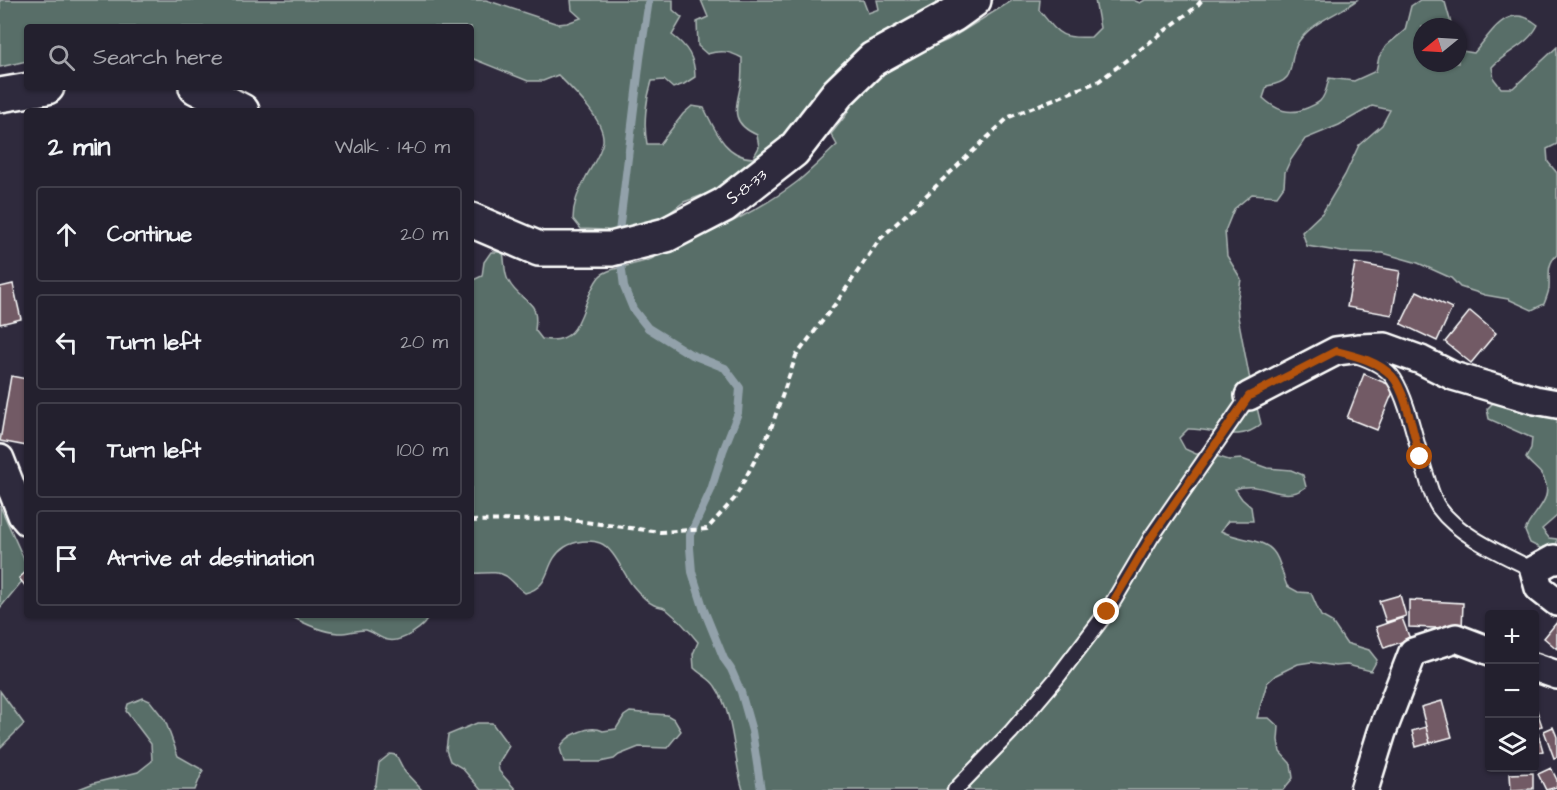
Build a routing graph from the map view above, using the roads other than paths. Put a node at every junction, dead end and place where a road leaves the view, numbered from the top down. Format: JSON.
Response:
{"nodes":[{"id":1,"x":974,"y":0,"type":"edge"},
{"id":2,"x":29,"y":90,"type":"edge"},
{"id":3,"x":202,"y":90,"type":"edge"},
{"id":4,"x":0,"y":95,"type":"edge"},
{"id":5,"x":236,"y":108,"type":"edge"},
{"id":6,"x":474,"y":221,"type":"edge"},
{"id":7,"x":1336,"y":351,"type":"junction"},
{"id":8,"x":1249,"y":396,"type":"joint"},
{"id":9,"x":1557,"y":404,"type":"edge"},
{"id":10,"x":0,"y":459,"type":"edge"},
{"id":11,"x":24,"y":517,"type":"edge"},
{"id":12,"x":1546,"y":565,"type":"edge"},
{"id":13,"x":1557,"y":602,"type":"edge"},
{"id":14,"x":1485,"y":649,"type":"edge"},
{"id":15,"x":1539,"y":670,"type":"edge"},
{"id":16,"x":1557,"y":675,"type":"edge"},
{"id":17,"x":955,"y":790,"type":"edge"},
{"id":18,"x":1364,"y":790,"type":"edge"}],
"edges":[{"from":1,"to":6,"type":"street","name":"Տ-8-33","number":"Տ-8-33"},
{"from":2,"to":4,"type":"street"},
{"from":3,"to":5,"type":"street"},
{"from":7,"to":8,"type":"street"},
{"from":7,"to":9,"type":"street"},
{"from":7,"to":12,"type":"lane"},
{"from":8,"to":17,"type":"lane"},
{"from":10,"to":11,"type":"street"},
{"from":12,"to":13,"type":"street"},
{"from":14,"to":18,"type":"street"},
{"from":15,"to":16,"type":"street"}]}
